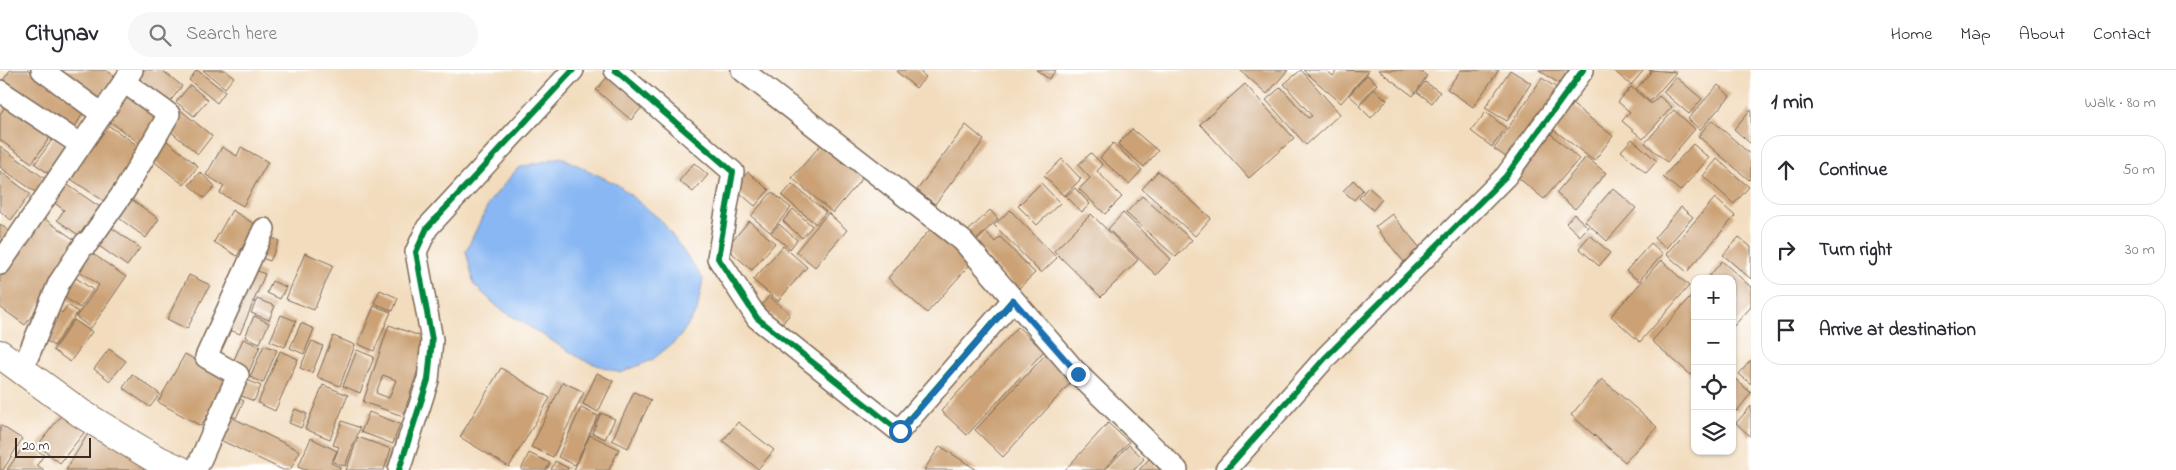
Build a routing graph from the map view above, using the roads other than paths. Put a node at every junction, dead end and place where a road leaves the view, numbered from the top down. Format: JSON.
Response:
{"nodes":[{"id":1,"x":42,"y":70,"type":"edge"},
{"id":2,"x":573,"y":70,"type":"edge"},
{"id":3,"x":615,"y":70,"type":"edge"},
{"id":4,"x":742,"y":70,"type":"edge"},
{"id":5,"x":1583,"y":70,"type":"edge"},
{"id":6,"x":128,"y":76,"type":"edge"},
{"id":7,"x":0,"y":91,"type":"edge"},
{"id":8,"x":102,"y":114,"type":"junction"},
{"id":9,"x":81,"y":145,"type":"junction"},
{"id":10,"x":264,"y":229,"type":"dead end"},
{"id":11,"x":0,"y":264,"type":"edge"},
{"id":12,"x":1013,"y":300,"type":"junction"},
{"id":13,"x":0,"y":354,"type":"edge"},
{"id":14,"x":22,"y":370,"type":"junction"},
{"id":15,"x":180,"y":470,"type":"edge"},
{"id":16,"x":196,"y":470,"type":"edge"},
{"id":17,"x":399,"y":470,"type":"edge"},
{"id":18,"x":1177,"y":470,"type":"edge"},
{"id":19,"x":1226,"y":470,"type":"edge"}],
"edges":[{"from":1,"to":8,"type":"street"},
{"from":2,"to":17,"type":"street"},
{"from":3,"to":12,"type":"street"},
{"from":4,"to":12,"type":"street"},
{"from":5,"to":19,"type":"street"},
{"from":6,"to":8,"type":"street"},
{"from":6,"to":14,"type":"street"},
{"from":7,"to":9,"type":"street"},
{"from":8,"to":9,"type":"street"},
{"from":9,"to":11,"type":"street"},
{"from":10,"to":16,"type":"street"},
{"from":12,"to":18,"type":"street"},
{"from":13,"to":14,"type":"highway"},
{"from":14,"to":15,"type":"highway"}]}
